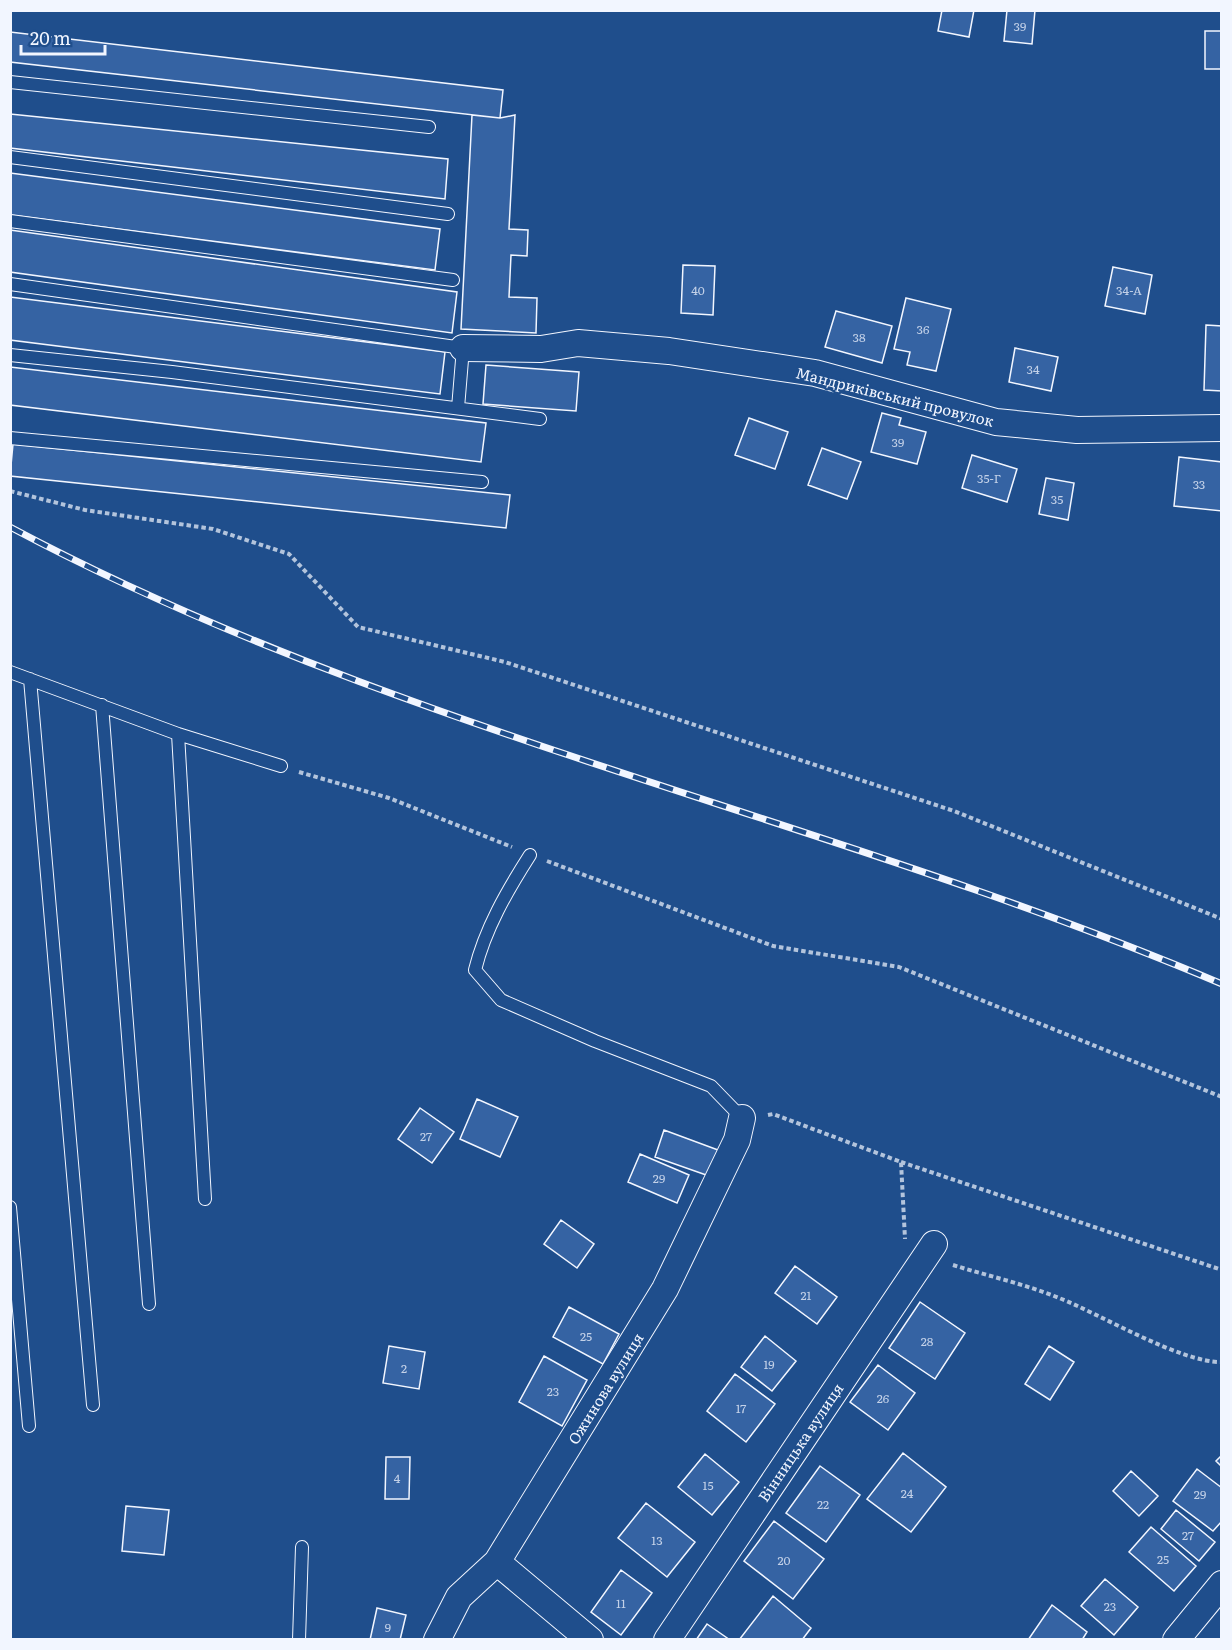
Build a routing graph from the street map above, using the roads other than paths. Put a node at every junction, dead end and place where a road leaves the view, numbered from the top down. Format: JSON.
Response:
{"nodes":[{"id":1,"x":10,"y":82,"type":"edge"},
{"id":2,"x":429,"y":127,"type":"dead end"},
{"id":3,"x":10,"y":157,"type":"edge"},
{"id":4,"x":448,"y":214,"type":"dead end"},
{"id":5,"x":10,"y":221,"type":"edge"},
{"id":6,"x":453,"y":280,"type":"dead end"},
{"id":7,"x":10,"y":284,"type":"edge"},
{"id":8,"x":463,"y":348,"type":"junction"},
{"id":9,"x":10,"y":355,"type":"edge"},
{"id":10,"x":458,"y":408,"type":"junction"},
{"id":11,"x":540,"y":419,"type":"dead end"},
{"id":12,"x":1221,"y":428,"type":"edge"},
{"id":13,"x":10,"y":438,"type":"edge"},
{"id":14,"x":482,"y":482,"type":"dead end"},
{"id":15,"x":10,"y":672,"type":"edge"},
{"id":16,"x":30,"y":679,"type":"junction"},
{"id":17,"x":102,"y":705,"type":"junction"},
{"id":18,"x":178,"y":734,"type":"junction"},
{"id":19,"x":281,"y":766,"type":"road end"},
{"id":20,"x":530,"y":855,"type":"road end"},
{"id":21,"x":742,"y":1118,"type":"joint"},
{"id":22,"x":205,"y":1198,"type":"dead end"},
{"id":23,"x":10,"y":1207,"type":"edge"},
{"id":24,"x":929,"y":1250,"type":"road end"},
{"id":25,"x":148,"y":1304,"type":"dead end"},
{"id":26,"x":93,"y":1405,"type":"dead end"},
{"id":27,"x":29,"y":1426,"type":"dead end"},
{"id":28,"x":302,"y":1547,"type":"dead end"},
{"id":29,"x":497,"y":1562,"type":"junction"},
{"id":30,"x":1221,"y":1584,"type":"edge"},
{"id":31,"x":299,"y":1640,"type":"edge"},
{"id":32,"x":437,"y":1640,"type":"edge"},
{"id":33,"x":590,"y":1640,"type":"edge"},
{"id":34,"x":667,"y":1640,"type":"edge"},
{"id":35,"x":1176,"y":1640,"type":"edge"}],
"edges":[{"from":1,"to":2,"type":"lane"},
{"from":3,"to":4,"type":"lane"},
{"from":5,"to":6,"type":"lane"},
{"from":7,"to":8,"type":"lane"},
{"from":8,"to":10,"type":"lane"},
{"from":8,"to":12,"type":"street","name":"Мандриківський провулок"},
{"from":9,"to":10,"type":"lane"},
{"from":10,"to":11,"type":"lane"},
{"from":13,"to":14,"type":"lane"},
{"from":15,"to":16,"type":"lane"},
{"from":16,"to":17,"type":"lane"},
{"from":16,"to":26,"type":"lane"},
{"from":17,"to":18,"type":"lane"},
{"from":17,"to":25,"type":"lane"},
{"from":18,"to":19,"type":"lane"},
{"from":18,"to":22,"type":"lane"},
{"from":20,"to":21,"type":"lane"},
{"from":21,"to":29,"type":"street","name":"Ожинова вулиця"},
{"from":23,"to":27,"type":"lane"},
{"from":24,"to":34,"type":"street","name":"Вінницька вулиця"},
{"from":28,"to":31,"type":"lane"},
{"from":29,"to":32,"type":"street","name":"Ожинова вулиця"},
{"from":29,"to":33,"type":"street"},
{"from":30,"to":35,"type":"street"}]}
